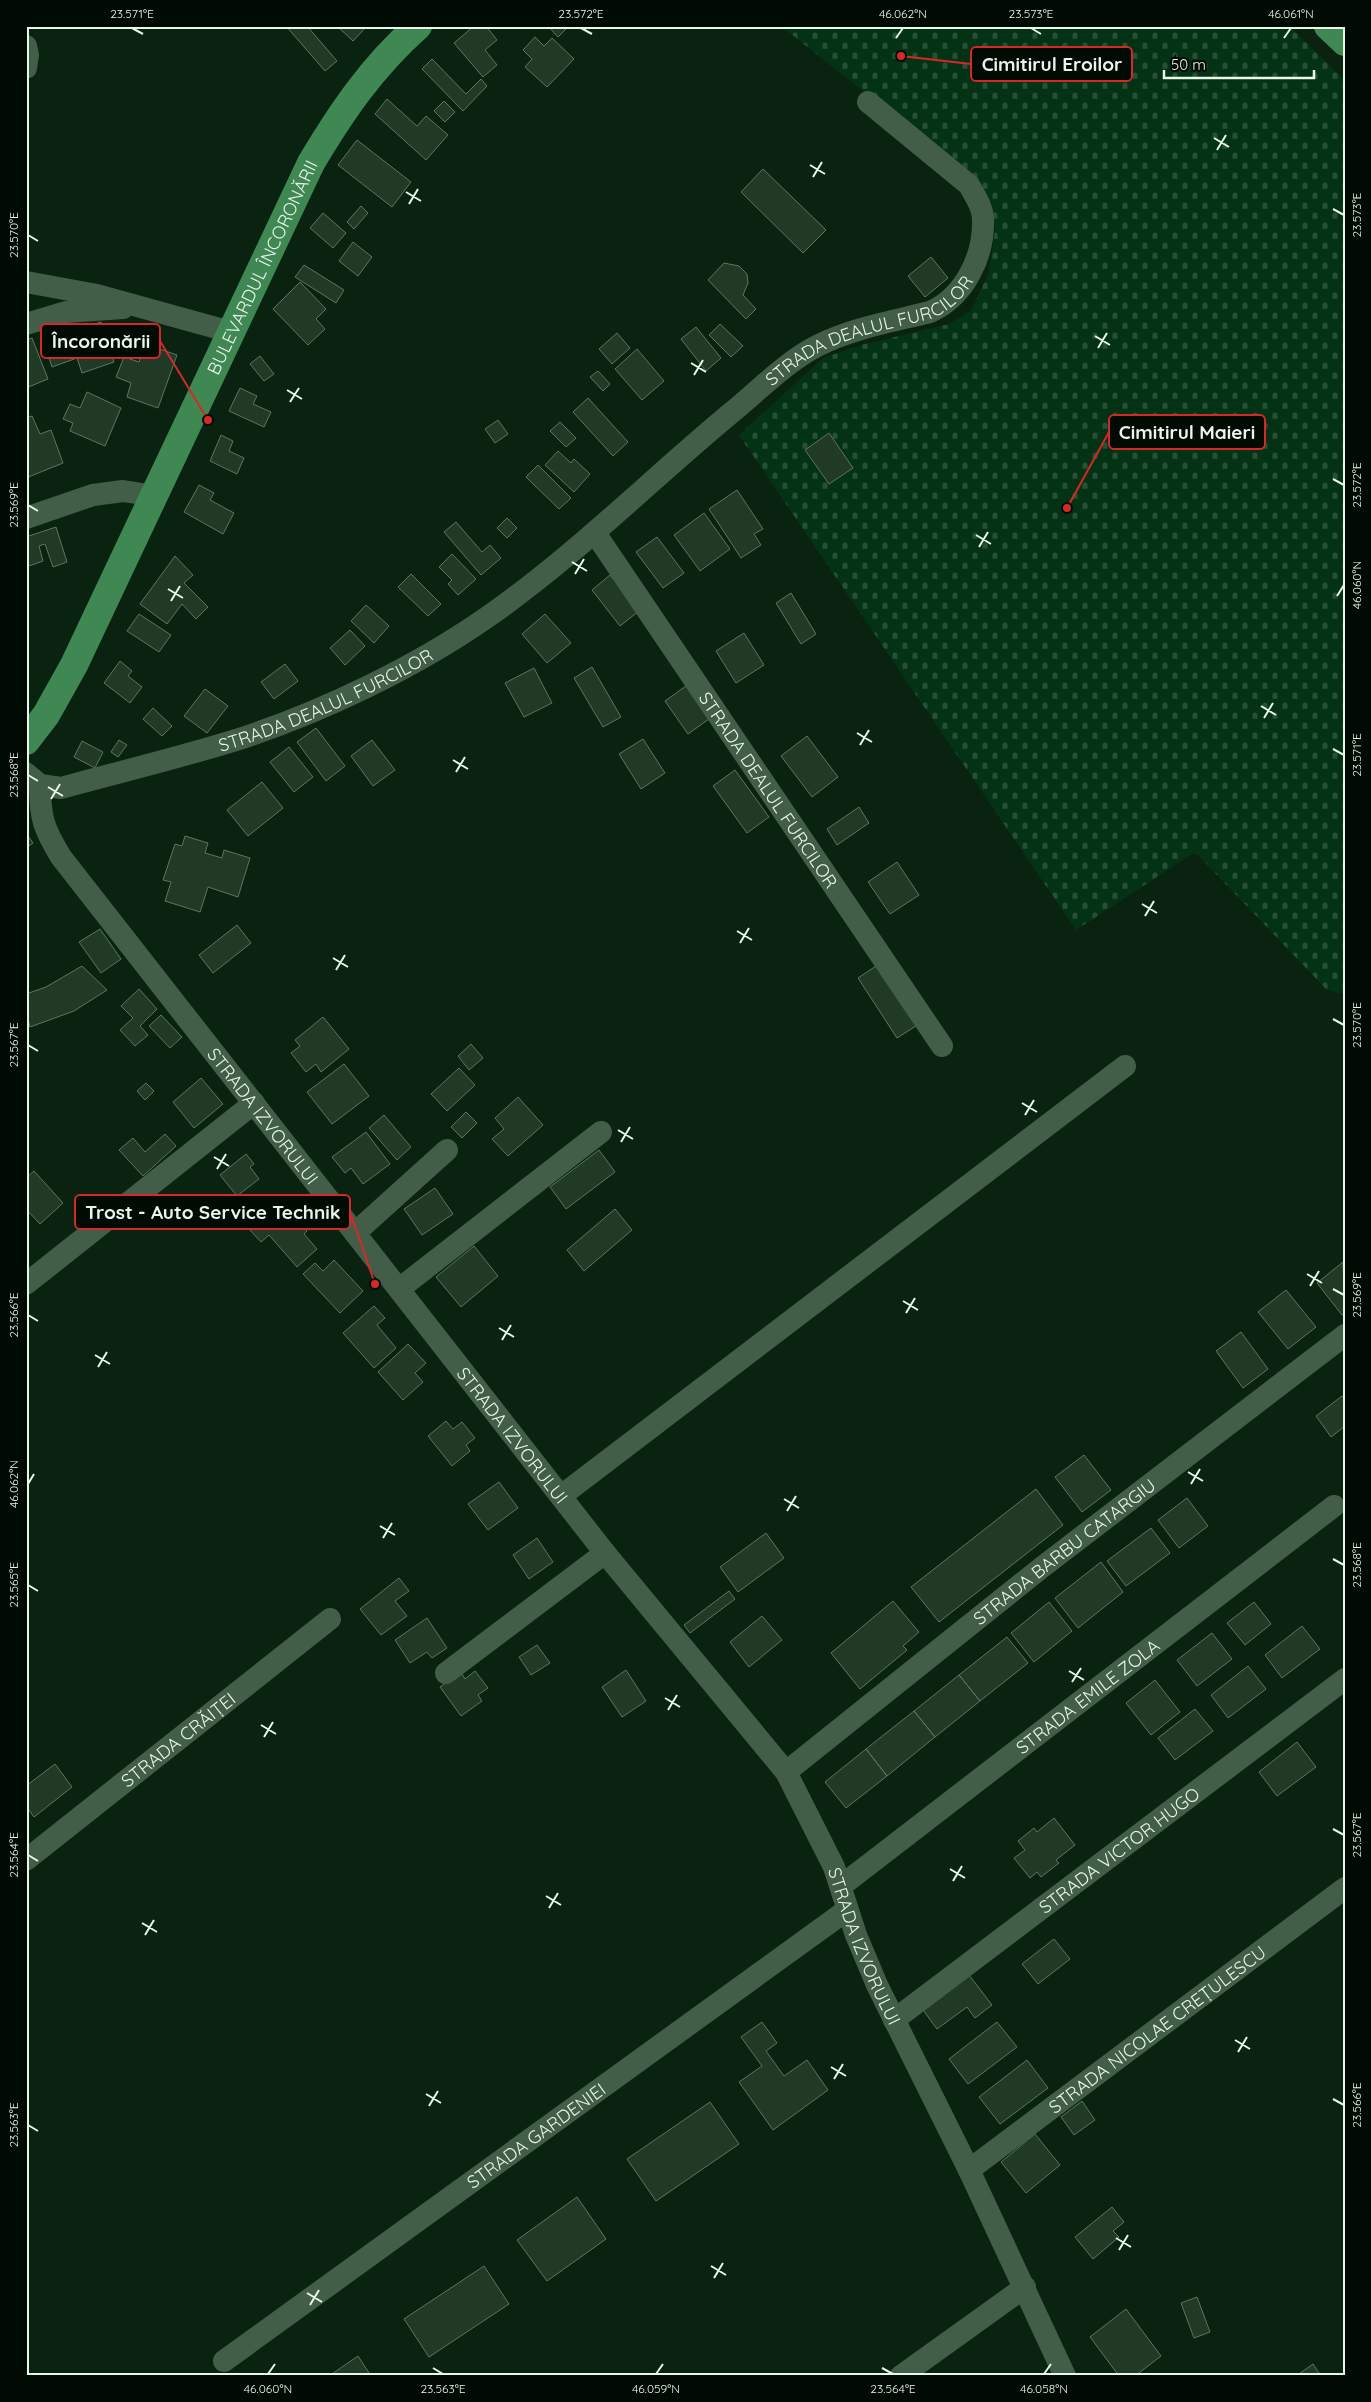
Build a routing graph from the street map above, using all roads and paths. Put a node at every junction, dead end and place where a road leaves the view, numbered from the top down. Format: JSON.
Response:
{"nodes":[{"id":1,"x":418,"y":26,"type":"edge"},
{"id":2,"x":1328,"y":26,"type":"edge"},
{"id":3,"x":1345,"y":42,"type":"edge"},
{"id":4,"x":26,"y":46,"type":"edge"},
{"id":5,"x":26,"y":68,"type":"edge"},
{"id":6,"x":868,"y":102,"type":"dead end"},
{"id":7,"x":26,"y":282,"type":"edge"},
{"id":8,"x":142,"y":307,"type":"junction"},
{"id":9,"x":26,"y":324,"type":"edge"},
{"id":10,"x":231,"y":332,"type":"junction"},
{"id":11,"x":155,"y":496,"type":"junction"},
{"id":12,"x":26,"y":518,"type":"edge"},
{"id":13,"x":595,"y":533,"type":"junction"},
{"id":14,"x":26,"y":740,"type":"edge"},
{"id":15,"x":33,"y":779,"type":"edge"},
{"id":16,"x":942,"y":1046,"type":"dead end"},
{"id":17,"x":1125,"y":1066,"type":"dead end"},
{"id":18,"x":254,"y":1103,"type":"junction"},
{"id":19,"x":601,"y":1132,"type":"dead end"},
{"id":20,"x":447,"y":1150,"type":"dead end"},
{"id":21,"x":355,"y":1232,"type":"junction"},
{"id":22,"x":26,"y":1284,"type":"edge"},
{"id":23,"x":399,"y":1289,"type":"junction"},
{"id":24,"x":1345,"y":1335,"type":"edge"},
{"id":25,"x":561,"y":1496,"type":"junction"},
{"id":26,"x":1334,"y":1506,"type":"dead end"},
{"id":27,"x":605,"y":1553,"type":"junction"},
{"id":28,"x":330,"y":1619,"type":"dead end"},
{"id":29,"x":446,"y":1673,"type":"dead end"},
{"id":30,"x":1345,"y":1680,"type":"edge"},
{"id":31,"x":786,"y":1772,"type":"junction"},
{"id":32,"x":26,"y":1860,"type":"edge"},
{"id":33,"x":841,"y":1886,"type":"junction"},
{"id":34,"x":1345,"y":1888,"type":"edge"},
{"id":35,"x":847,"y":1910,"type":"junction"},
{"id":36,"x":894,"y":2020,"type":"junction"},
{"id":37,"x":969,"y":2170,"type":"junction"},
{"id":38,"x":1025,"y":2288,"type":"junction"},
{"id":39,"x":224,"y":2361,"type":"dead end"},
{"id":40,"x":901,"y":2376,"type":"edge"},
{"id":41,"x":1065,"y":2376,"type":"edge"}],
"edges":[{"from":1,"to":10,"type":"main road","name":"BULEVARDUL ÎNCORONĂRII"},
{"from":2,"to":3,"type":"main road"},
{"from":4,"to":5,"type":"street"},
{"from":6,"to":13,"type":"street","name":"STRADA DEALUL FURCILOR"},
{"from":7,"to":8,"type":"street"},
{"from":8,"to":9,"type":"street"},
{"from":8,"to":10,"type":"street"},
{"from":10,"to":11,"type":"main road","name":"BULEVARDUL ÎNCORONĂRII"},
{"from":11,"to":12,"type":"street"},
{"from":11,"to":14,"type":"main road","name":"BULEVARDUL ÎNCORONĂRII"},
{"from":13,"to":15,"type":"street","name":"STRADA DEALUL FURCILOR"},
{"from":13,"to":16,"type":"street","name":"STRADA DEALUL FURCILOR"},
{"from":15,"to":18,"type":"street","name":"STRADA IZVORULUI"},
{"from":17,"to":25,"type":"street"},
{"from":18,"to":21,"type":"street","name":"STRADA IZVORULUI"},
{"from":18,"to":22,"type":"street"},
{"from":19,"to":23,"type":"street"},
{"from":20,"to":21,"type":"street"},
{"from":21,"to":23,"type":"street","name":"STRADA IZVORULUI"},
{"from":23,"to":25,"type":"street","name":"STRADA IZVORULUI"},
{"from":24,"to":31,"type":"street","name":"STRADA BARBU CATARGIU"},
{"from":25,"to":27,"type":"street","name":"STRADA IZVORULUI"},
{"from":26,"to":33,"type":"street","name":"STRADA EMILE ZOLA"},
{"from":27,"to":29,"type":"street"},
{"from":27,"to":31,"type":"street","name":"STRADA IZVORULUI"},
{"from":28,"to":32,"type":"street","name":"STRADA CRĂIȚEI"},
{"from":30,"to":36,"type":"street","name":"STRADA VICTOR HUGO"},
{"from":31,"to":33,"type":"street","name":"STRADA IZVORULUI"},
{"from":33,"to":35,"type":"street","name":"STRADA IZVORULUI"},
{"from":34,"to":37,"type":"street","name":"STRADA NICOLAE CREȚULESCU"},
{"from":35,"to":36,"type":"street","name":"STRADA IZVORULUI"},
{"from":35,"to":39,"type":"street","name":"STRADA GARDENIEI"},
{"from":36,"to":37,"type":"street","name":"STRADA IZVORULUI"},
{"from":37,"to":38,"type":"street","name":"STRADA IZVORULUI"},
{"from":38,"to":40,"type":"street"},
{"from":38,"to":41,"type":"street","name":"STRADA IZVORULUI"}]}
